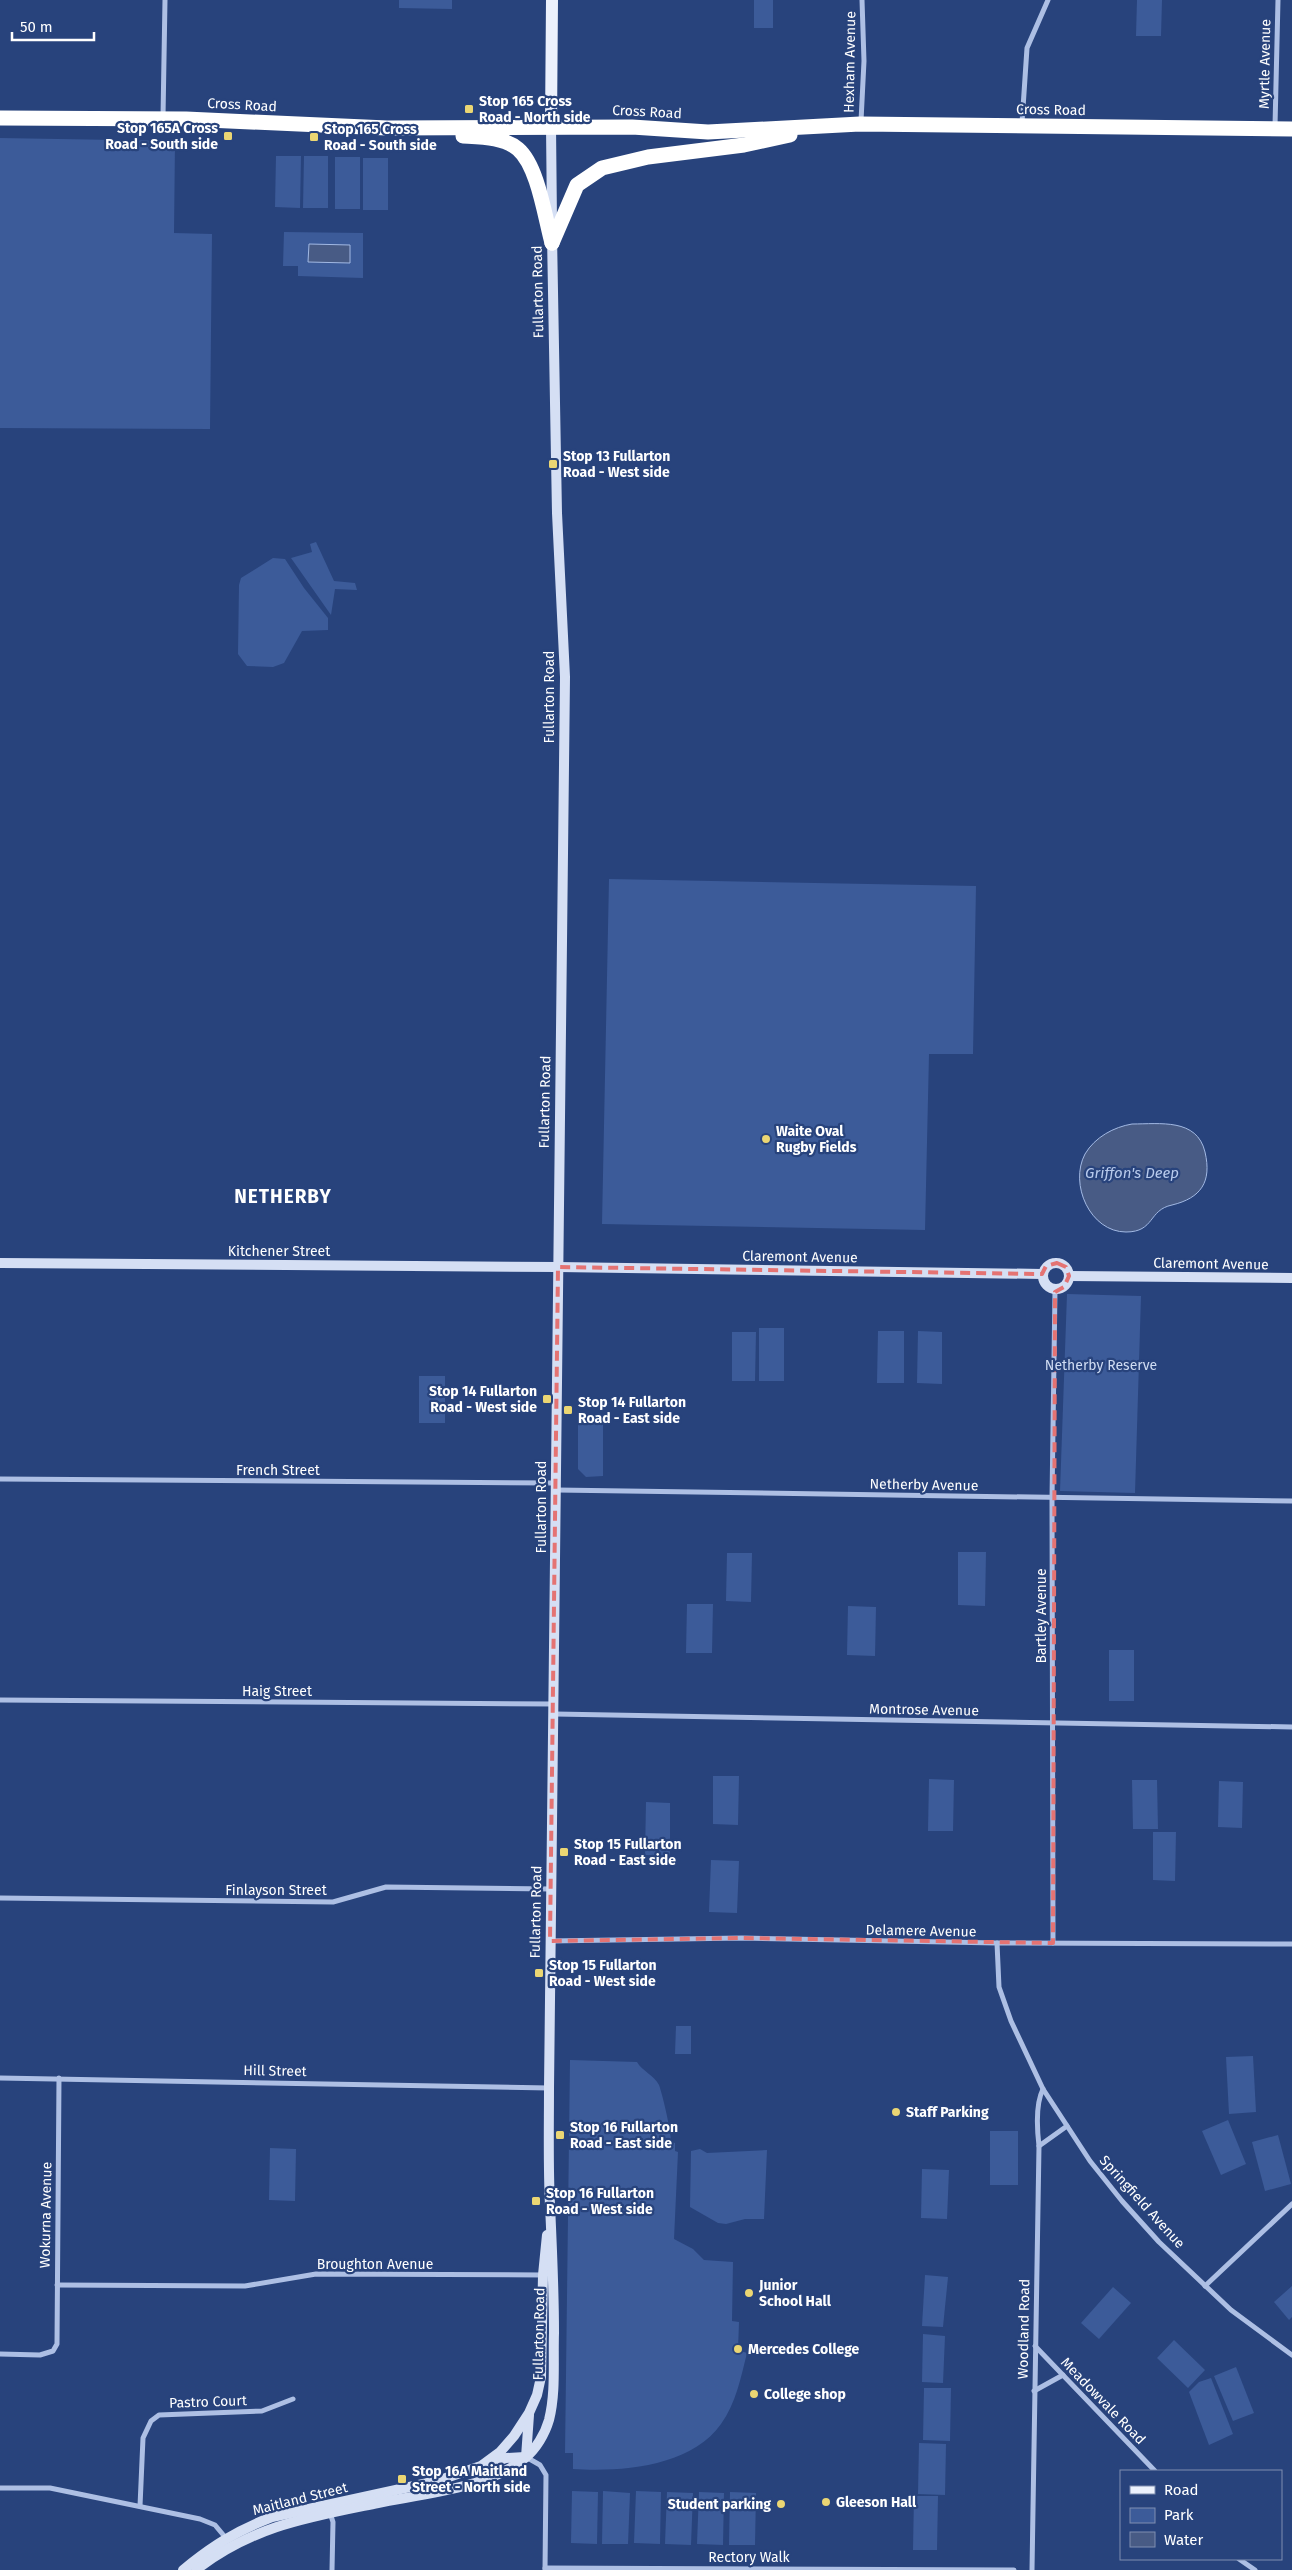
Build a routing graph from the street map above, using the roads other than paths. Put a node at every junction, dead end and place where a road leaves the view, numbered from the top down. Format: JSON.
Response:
{"nodes":[{"id":1,"x":165,"y":0,"type":"edge"},
{"id":2,"x":552,"y":0,"type":"edge"},
{"id":3,"x":862,"y":0,"type":"edge"},
{"id":4,"x":1048,"y":0,"type":"edge"},
{"id":5,"x":1278,"y":0,"type":"edge"},
{"id":6,"x":0,"y":118,"type":"edge"},
{"id":7,"x":163,"y":119,"type":"junction"},
{"id":8,"x":860,"y":124,"type":"junction"},
{"id":9,"x":551,"y":126,"type":"junction"},
{"id":10,"x":1022,"y":126,"type":"junction"},
{"id":11,"x":831,"y":127,"type":"junction"},
{"id":12,"x":387,"y":128,"type":"junction"},
{"id":13,"x":1275,"y":129,"type":"junction"},
{"id":14,"x":1292,"y":129,"type":"edge"},
{"id":15,"x":552,"y":243,"type":"junction"},
{"id":16,"x":0,"y":1263,"type":"edge"},
{"id":17,"x":558,"y":1267,"type":"junction"},
{"id":18,"x":1042,"y":1274,"type":"junction"},
{"id":19,"x":1069,"y":1276,"type":"junction"},
{"id":20,"x":1292,"y":1278,"type":"edge"},
{"id":21,"x":1055,"y":1290,"type":"junction"},
{"id":22,"x":0,"y":1479,"type":"edge"},
{"id":23,"x":557,"y":1487,"type":"junction"},
{"id":24,"x":1052,"y":1499,"type":"junction"},
{"id":25,"x":1292,"y":1501,"type":"edge"},
{"id":26,"x":0,"y":1700,"type":"edge"},
{"id":27,"x":555,"y":1709,"type":"junction"},
{"id":28,"x":1054,"y":1724,"type":"junction"},
{"id":29,"x":1292,"y":1727,"type":"edge"},
{"id":30,"x":551,"y":1889,"type":"junction"},
{"id":31,"x":0,"y":1898,"type":"edge"},
{"id":32,"x":550,"y":1941,"type":"junction"},
{"id":33,"x":998,"y":1943,"type":"junction"},
{"id":34,"x":1053,"y":1943,"type":"junction"},
{"id":35,"x":1292,"y":1944,"type":"edge"},
{"id":36,"x":0,"y":2078,"type":"edge"},
{"id":37,"x":59,"y":2078,"type":"junction"},
{"id":38,"x":549,"y":2088,"type":"junction"},
{"id":39,"x":1043,"y":2089,"type":"junction"},
{"id":40,"x":1067,"y":2126,"type":"junction"},
{"id":41,"x":1039,"y":2146,"type":"junction"},
{"id":42,"x":550,"y":2204,"type":"junction"},
{"id":43,"x":1292,"y":2204,"type":"edge"},
{"id":44,"x":543,"y":2275,"type":"junction"},
{"id":45,"x":57,"y":2285,"type":"junction"},
{"id":46,"x":1205,"y":2286,"type":"junction"},
{"id":47,"x":1035,"y":2346,"type":"junction"},
{"id":48,"x":0,"y":2354,"type":"edge"},
{"id":49,"x":1292,"y":2355,"type":"edge"},
{"id":50,"x":1063,"y":2375,"type":"junction"},
{"id":51,"x":1034,"y":2391,"type":"junction"},
{"id":52,"x":293,"y":2399,"type":"dead end"},
{"id":53,"x":530,"y":2413,"type":"junction"},
{"id":54,"x":526,"y":2457,"type":"junction"},
{"id":55,"x":481,"y":2466,"type":"junction"},
{"id":56,"x":1154,"y":2470,"type":"edge"},
{"id":57,"x":0,"y":2488,"type":"edge"},
{"id":58,"x":140,"y":2506,"type":"junction"},
{"id":59,"x":329,"y":2509,"type":"junction"},
{"id":60,"x":225,"y":2537,"type":"junction"},
{"id":61,"x":1241,"y":2561,"type":"edge"},
{"id":62,"x":545,"y":2569,"type":"edge"},
{"id":63,"x":183,"y":2570,"type":"edge"},
{"id":64,"x":196,"y":2570,"type":"edge"},
{"id":65,"x":332,"y":2570,"type":"edge"},
{"id":66,"x":1014,"y":2570,"type":"edge"},
{"id":67,"x":1032,"y":2570,"type":"edge"},
{"id":68,"x":1255,"y":2570,"type":"edge"}],
"edges":[{"from":1,"to":7,"type":"street"},
{"from":2,"to":9,"type":"main road","name":"Fullarton Road"},
{"from":3,"to":8,"type":"street","name":"Hexham Avenue"},
{"from":4,"to":10,"type":"street"},
{"from":5,"to":13,"type":"street","name":"Myrtle Avenue"},
{"from":6,"to":7,"type":"highway","name":"Cross Road"},
{"from":7,"to":12,"type":"highway","name":"Cross Road"},
{"from":8,"to":10,"type":"highway","name":"Cross Road"},
{"from":8,"to":11,"type":"highway","name":"Cross Road"},
{"from":9,"to":11,"type":"highway","name":"Cross Road"},
{"from":9,"to":12,"type":"highway","name":"Cross Road"},
{"from":9,"to":15,"type":"main road","name":"Fullarton Road"},
{"from":10,"to":13,"type":"highway","name":"Cross Road"},
{"from":11,"to":15,"type":"highway"},
{"from":12,"to":15,"type":"highway"},
{"from":13,"to":14,"type":"highway","name":"Cross Road"},
{"from":15,"to":17,"type":"main road","name":"Fullarton Road"},
{"from":16,"to":17,"type":"main road","name":"Kitchener Street"},
{"from":17,"to":18,"type":"main road","name":"Claremont Avenue"},
{"from":17,"to":23,"type":"main road","name":"Fullarton Road"},
{"from":18,"to":19,"type":"main road"},
{"from":18,"to":21,"type":"main road"},
{"from":19,"to":20,"type":"main road","name":"Claremont Avenue"},
{"from":19,"to":21,"type":"main road"},
{"from":21,"to":24,"type":"street","name":"Bartley Avenue"},
{"from":22,"to":23,"type":"street","name":"French Street"},
{"from":23,"to":24,"type":"street","name":"Netherby Avenue"},
{"from":23,"to":27,"type":"main road","name":"Fullarton Road"},
{"from":24,"to":25,"type":"street","name":"Netherby Avenue"},
{"from":24,"to":28,"type":"street","name":"Bartley Avenue"},
{"from":26,"to":27,"type":"street","name":"Haig Street"},
{"from":27,"to":28,"type":"street","name":"Montrose Avenue"},
{"from":27,"to":30,"type":"main road","name":"Fullarton Road"},
{"from":28,"to":29,"type":"street","name":"Montrose Avenue"},
{"from":28,"to":34,"type":"street","name":"Bartley Avenue"},
{"from":30,"to":31,"type":"street","name":"Finlayson Street"},
{"from":30,"to":32,"type":"main road","name":"Fullarton Road"},
{"from":32,"to":33,"type":"street","name":"Delamere Avenue"},
{"from":32,"to":38,"type":"main road","name":"Fullarton Road"},
{"from":33,"to":34,"type":"street","name":"Delamere Avenue"},
{"from":33,"to":39,"type":"street","name":"Springfield Avenue"},
{"from":34,"to":35,"type":"street","name":"Delamere Avenue"},
{"from":36,"to":37,"type":"street","name":"Hill Street"},
{"from":37,"to":38,"type":"street","name":"Hill Street"},
{"from":37,"to":45,"type":"street","name":"Wokurna Avenue"},
{"from":38,"to":42,"type":"main road","name":"Fullarton Road"},
{"from":39,"to":40,"type":"street","name":"Springfield Avenue"},
{"from":39,"to":41,"type":"street","name":"Woodland Road"},
{"from":40,"to":41,"type":"street"},
{"from":40,"to":46,"type":"street","name":"Springfield Avenue"},
{"from":41,"to":47,"type":"street","name":"Woodland Road"},
{"from":42,"to":44,"type":"main road","name":"Fullarton Road"},
{"from":42,"to":54,"type":"main road","name":"Fullarton Road"},
{"from":43,"to":46,"type":"street"},
{"from":44,"to":45,"type":"street","name":"Broughton Avenue"},
{"from":44,"to":53,"type":"main road","name":"Fullarton Road"},
{"from":45,"to":48,"type":"street","name":"Wokurna Avenue"},
{"from":46,"to":49,"type":"street","name":"Springfield Avenue"},
{"from":47,"to":50,"type":"street","name":"Meadowvale Road"},
{"from":47,"to":51,"type":"street","name":"Woodland Road"},
{"from":50,"to":51,"type":"street"},
{"from":50,"to":56,"type":"street","name":"Meadowvale Road"},
{"from":51,"to":67,"type":"street","name":"Woodland Road"},
{"from":52,"to":58,"type":"street","name":"Pastro Court"},
{"from":53,"to":54,"type":"main road"},
{"from":53,"to":55,"type":"main road","name":"Maitland Street"},
{"from":54,"to":55,"type":"main road"},
{"from":54,"to":59,"type":"main road","name":"Maitland Street"},
{"from":54,"to":62,"type":"street"},
{"from":55,"to":59,"type":"main road","name":"Maitland Street"},
{"from":57,"to":58,"type":"street"},
{"from":58,"to":60,"type":"street"},
{"from":59,"to":60,"type":"main road","name":"Maitland Street"},
{"from":59,"to":64,"type":"main road","name":"Maitland Street"},
{"from":59,"to":65,"type":"street"},
{"from":60,"to":63,"type":"main road","name":"Maitland Street"},
{"from":61,"to":68,"type":"street"},
{"from":62,"to":66,"type":"street","name":"Rectory Walk"}]}
